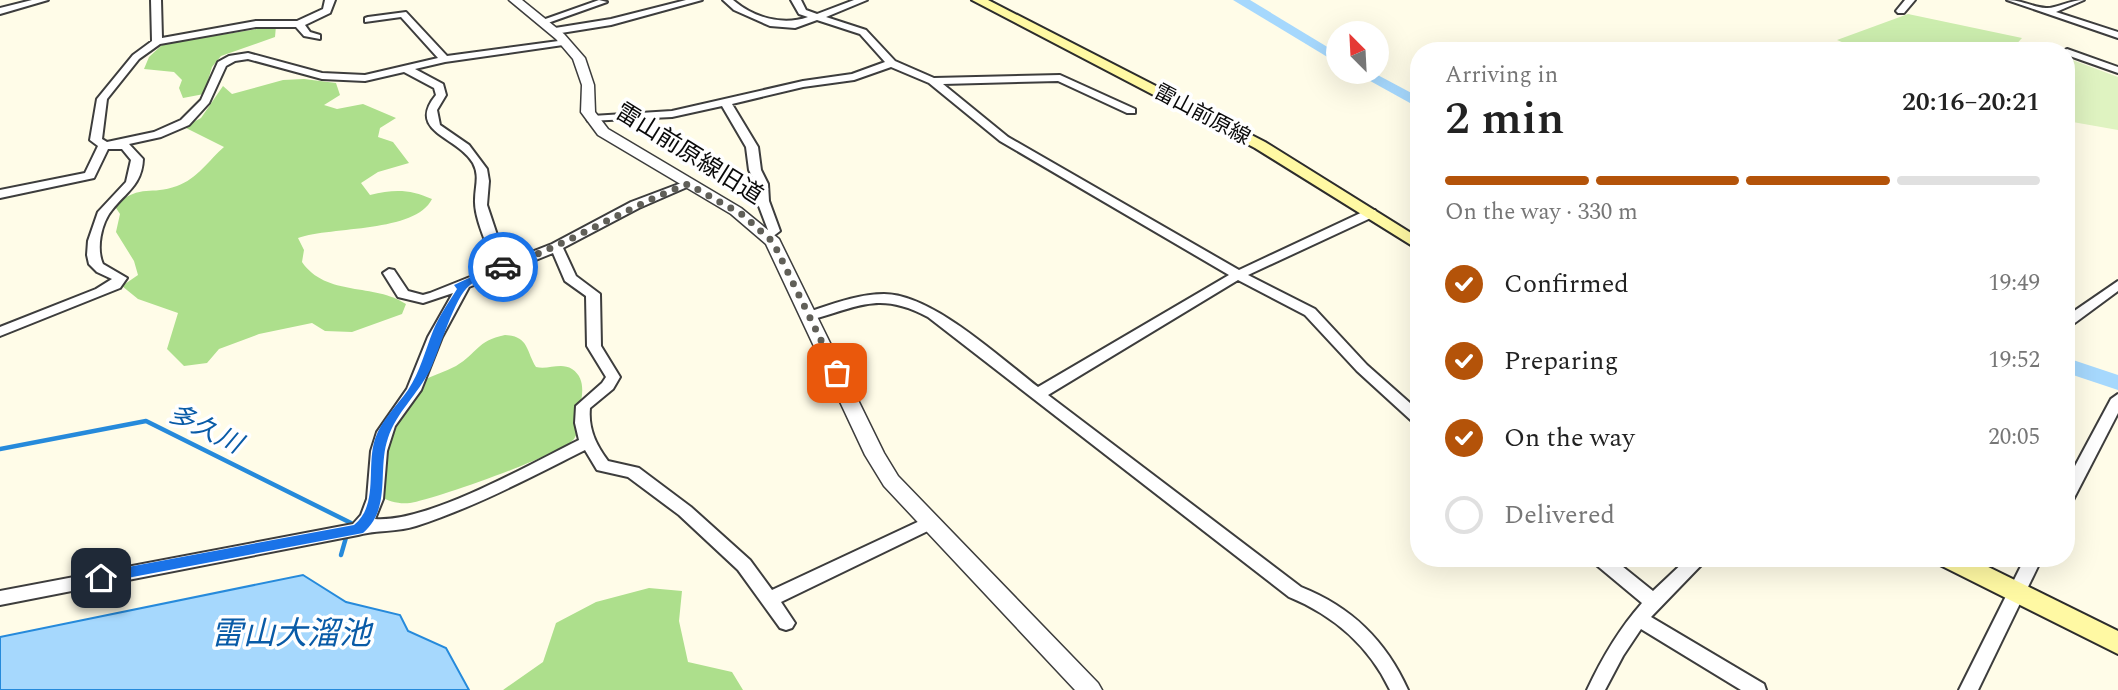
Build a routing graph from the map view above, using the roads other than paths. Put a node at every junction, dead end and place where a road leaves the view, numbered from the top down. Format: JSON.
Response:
{"nodes":[{"id":1,"x":43,"y":0,"type":"edge"},
{"id":2,"x":156,"y":0,"type":"edge"},
{"id":3,"x":330,"y":0,"type":"edge"},
{"id":4,"x":515,"y":0,"type":"edge"},
{"id":5,"x":697,"y":0,"type":"edge"},
{"id":6,"x":728,"y":0,"type":"edge"},
{"id":7,"x":796,"y":0,"type":"edge"},
{"id":8,"x":862,"y":0,"type":"edge"},
{"id":9,"x":978,"y":0,"type":"edge"},
{"id":10,"x":1910,"y":0,"type":"edge"},
{"id":11,"x":2012,"y":0,"type":"edge"},
{"id":12,"x":2079,"y":0,"type":"edge"},
{"id":13,"x":588,"y":2,"type":"edge"},
{"id":14,"x":602,"y":2,"type":"dead end"},
{"id":15,"x":0,"y":11,"type":"edge"},
{"id":16,"x":1901,"y":11,"type":"dead end"},
{"id":17,"x":2048,"y":12,"type":"junction"},
{"id":18,"x":817,"y":17,"type":"junction"},
{"id":19,"x":368,"y":20,"type":"dead end"},
{"id":20,"x":2118,"y":20,"type":"edge"},
{"id":21,"x":299,"y":24,"type":"junction"},
{"id":22,"x":2098,"y":28,"type":"junction"},
{"id":23,"x":554,"y":31,"type":"junction"},
{"id":24,"x":2118,"y":35,"type":"edge"},
{"id":25,"x":317,"y":37,"type":"dead end"},
{"id":26,"x":157,"y":43,"type":"junction"},
{"id":27,"x":2075,"y":55,"type":"edge"},
{"id":28,"x":446,"y":59,"type":"junction"},
{"id":29,"x":891,"y":63,"type":"junction"},
{"id":30,"x":405,"y":68,"type":"junction"},
{"id":31,"x":2118,"y":70,"type":"edge"},
{"id":32,"x":933,"y":81,"type":"junction"},
{"id":33,"x":726,"y":103,"type":"junction"},
{"id":34,"x":1131,"y":111,"type":"dead end"},
{"id":35,"x":592,"y":119,"type":"junction"},
{"id":36,"x":111,"y":144,"type":"junction"},
{"id":37,"x":688,"y":184,"type":"junction"},
{"id":38,"x":0,"y":194,"type":"edge"},
{"id":39,"x":1371,"y":213,"type":"junction"},
{"id":40,"x":768,"y":236,"type":"junction"},
{"id":41,"x":1410,"y":239,"type":"edge"},
{"id":42,"x":556,"y":247,"type":"junction"},
{"id":43,"x":505,"y":266,"type":"junction"},
{"id":44,"x":389,"y":273,"type":"dead end"},
{"id":45,"x":1238,"y":275,"type":"junction"},
{"id":46,"x":459,"y":285,"type":"junction"},
{"id":47,"x":2118,"y":285,"type":"edge"},
{"id":48,"x":509,"y":290,"type":"dead end"},
{"id":49,"x":810,"y":316,"type":"junction"},
{"id":50,"x":2075,"y":316,"type":"edge"},
{"id":51,"x":0,"y":332,"type":"edge"},
{"id":52,"x":1038,"y":394,"type":"junction"},
{"id":53,"x":2118,"y":399,"type":"edge"},
{"id":54,"x":1410,"y":411,"type":"edge"},
{"id":55,"x":586,"y":443,"type":"junction"},
{"id":56,"x":2075,"y":481,"type":"edge"},
{"id":57,"x":930,"y":523,"type":"junction"},
{"id":58,"x":354,"y":529,"type":"junction"},
{"id":59,"x":1611,"y":567,"type":"edge"},
{"id":60,"x":1690,"y":567,"type":"edge"},
{"id":61,"x":1966,"y":567,"type":"edge"},
{"id":62,"x":2029,"y":567,"type":"edge"},
{"id":63,"x":2016,"y":592,"type":"junction"},
{"id":64,"x":0,"y":598,"type":"edge"},
{"id":65,"x":769,"y":600,"type":"junction"},
{"id":66,"x":1652,"y":601,"type":"junction"},
{"id":67,"x":1638,"y":618,"type":"junction"},
{"id":68,"x":786,"y":623,"type":"dead end"},
{"id":69,"x":2118,"y":643,"type":"edge"},
{"id":70,"x":1090,"y":690,"type":"edge"},
{"id":71,"x":1399,"y":690,"type":"edge"},
{"id":72,"x":1596,"y":690,"type":"edge"},
{"id":73,"x":1757,"y":690,"type":"edge"},
{"id":74,"x":1968,"y":690,"type":"edge"}],
"edges":[{"from":1,"to":15,"type":"street"},
{"from":2,"to":26,"type":"street"},
{"from":3,"to":21,"type":"street"},
{"from":4,"to":23,"type":"street","name":"雷山前原線旧道"},
{"from":5,"to":23,"type":"street"},
{"from":6,"to":18,"type":"street"},
{"from":7,"to":18,"type":"street"},
{"from":8,"to":18,"type":"street"},
{"from":9,"to":39,"type":"main road","name":"雷山前原線"},
{"from":10,"to":16,"type":"street"},
{"from":11,"to":17,"type":"street"},
{"from":12,"to":17,"type":"street"},
{"from":13,"to":14,"type":"street"},
{"from":13,"to":23,"type":"street"},
{"from":17,"to":22,"type":"street"},
{"from":18,"to":29,"type":"street"},
{"from":19,"to":28,"type":"street"},
{"from":20,"to":22,"type":"street"},
{"from":21,"to":25,"type":"street"},
{"from":21,"to":26,"type":"street"},
{"from":22,"to":24,"type":"street"},
{"from":23,"to":28,"type":"street"},
{"from":23,"to":35,"type":"street","name":"雷山前原線旧道"},
{"from":26,"to":36,"type":"street"},
{"from":27,"to":31,"type":"street"},
{"from":28,"to":30,"type":"street"},
{"from":29,"to":32,"type":"street"},
{"from":29,"to":33,"type":"street"},
{"from":30,"to":36,"type":"street"},
{"from":30,"to":43,"type":"street"},
{"from":32,"to":34,"type":"street"},
{"from":32,"to":45,"type":"street"},
{"from":33,"to":35,"type":"street"},
{"from":33,"to":40,"type":"street"},
{"from":35,"to":37,"type":"street","name":"雷山前原線旧道"},
{"from":36,"to":38,"type":"street"},
{"from":36,"to":51,"type":"street"},
{"from":37,"to":40,"type":"street","name":"雷山前原線旧道"},
{"from":37,"to":42,"type":"street"},
{"from":39,"to":41,"type":"main road","name":"雷山前原線"},
{"from":39,"to":45,"type":"street"},
{"from":40,"to":49,"type":"street","name":"雷山前原線旧道"},
{"from":42,"to":43,"type":"street"},
{"from":42,"to":55,"type":"street"},
{"from":43,"to":46,"type":"street"},
{"from":43,"to":48,"type":"street"},
{"from":44,"to":46,"type":"street"},
{"from":45,"to":52,"type":"street"},
{"from":45,"to":54,"type":"street"},
{"from":46,"to":58,"type":"street"},
{"from":47,"to":50,"type":"street"},
{"from":49,"to":52,"type":"street"},
{"from":49,"to":57,"type":"street","name":"雷山前原線旧道"},
{"from":52,"to":71,"type":"street"},
{"from":53,"to":56,"type":"street"},
{"from":55,"to":58,"type":"street"},
{"from":55,"to":65,"type":"street"},
{"from":57,"to":65,"type":"street"},
{"from":57,"to":70,"type":"street","name":"雷山前原線旧道"},
{"from":58,"to":64,"type":"street"},
{"from":59,"to":66,"type":"street"},
{"from":60,"to":66,"type":"street"},
{"from":61,"to":63,"type":"main road"},
{"from":62,"to":63,"type":"street"},
{"from":63,"to":69,"type":"main road"},
{"from":63,"to":74,"type":"street"},
{"from":65,"to":68,"type":"street"},
{"from":66,"to":67,"type":"street"},
{"from":67,"to":72,"type":"street"},
{"from":67,"to":73,"type":"street"}]}
